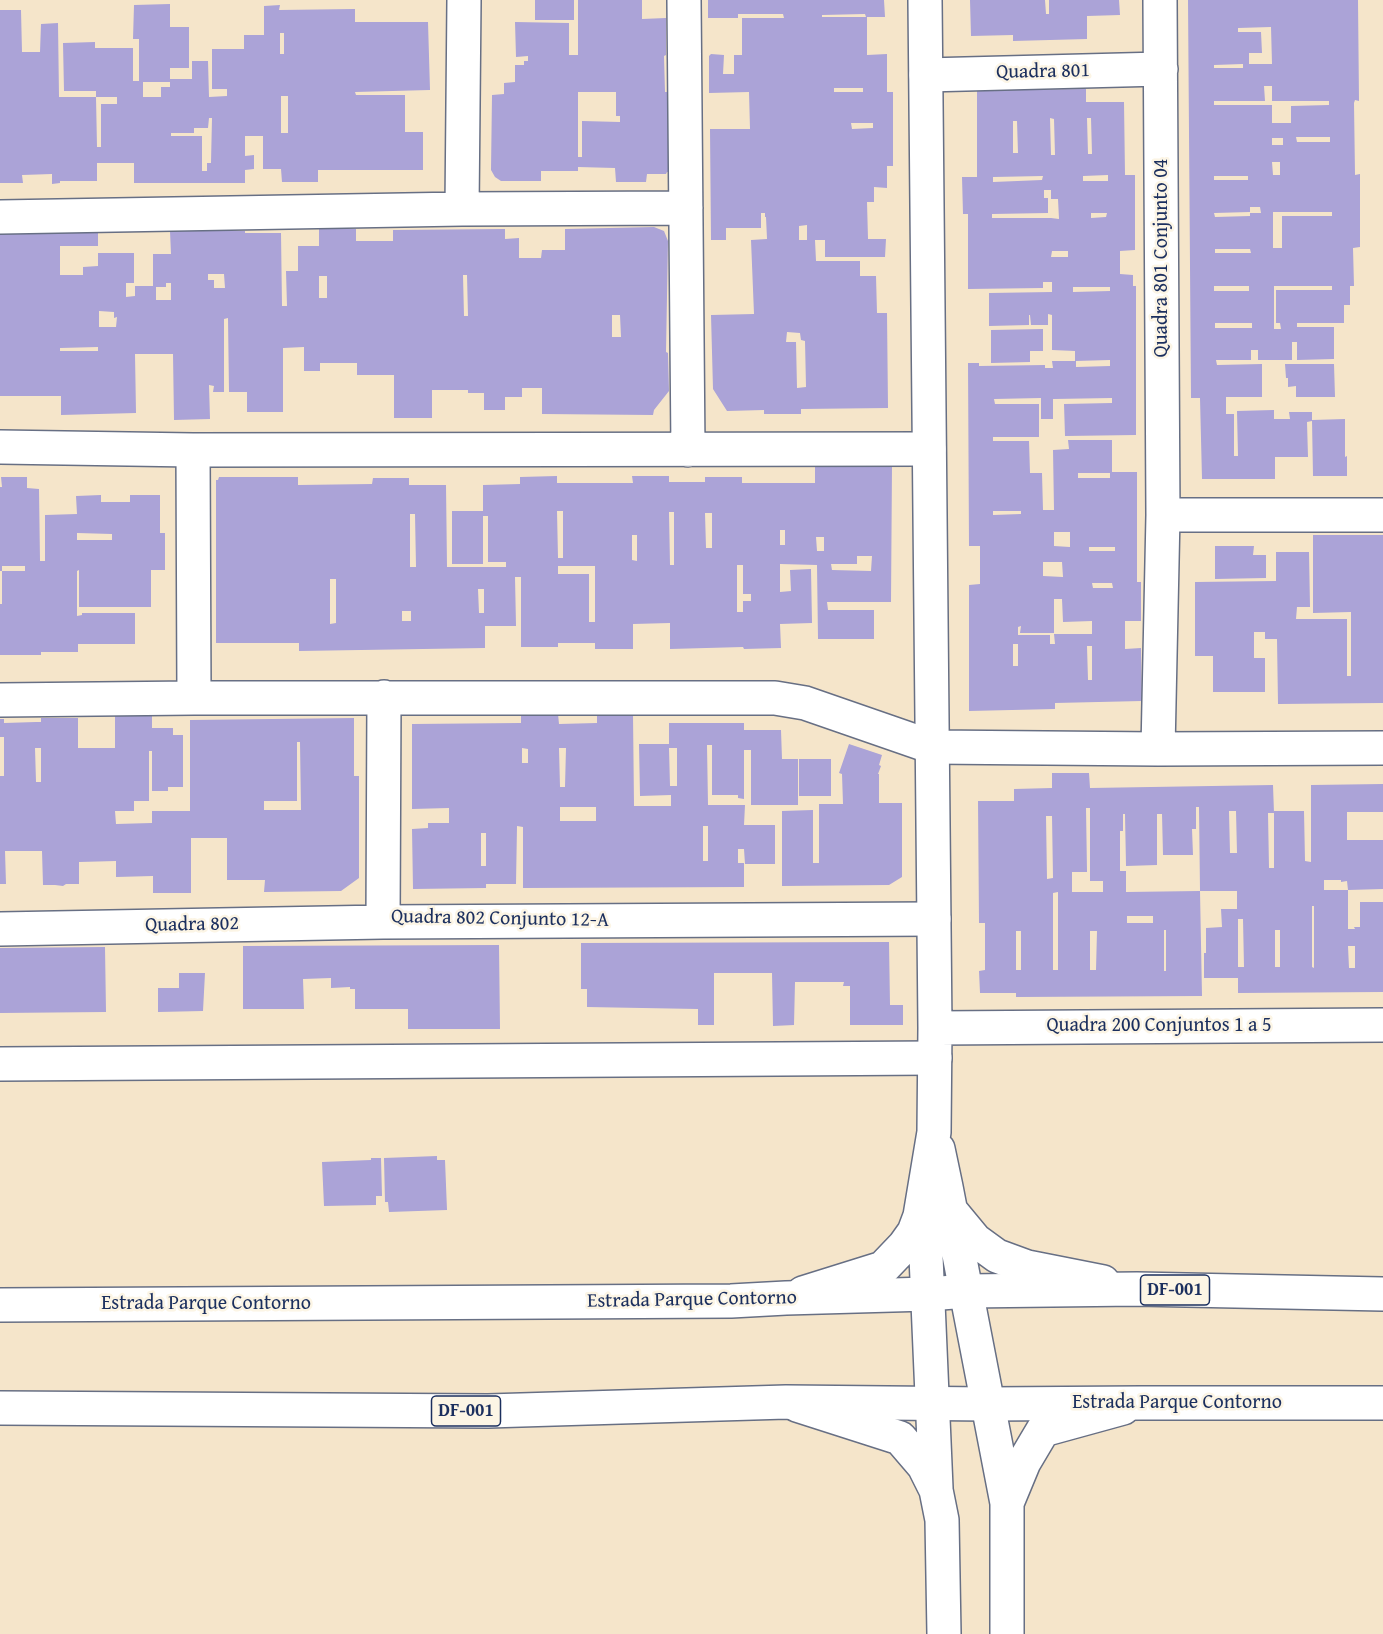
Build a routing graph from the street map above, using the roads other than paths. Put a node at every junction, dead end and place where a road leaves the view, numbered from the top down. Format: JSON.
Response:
{"nodes":[{"id":1,"x":464,"y":0,"type":"edge"},
{"id":2,"x":684,"y":0,"type":"edge"},
{"id":3,"x":925,"y":0,"type":"edge"},
{"id":4,"x":1160,"y":0,"type":"edge"},
{"id":5,"x":1161,"y":69,"type":"junction"},
{"id":6,"x":926,"y":75,"type":"junction"},
{"id":7,"x":686,"y":208,"type":"junction"},
{"id":8,"x":462,"y":209,"type":"junction"},
{"id":9,"x":0,"y":217,"type":"edge"},
{"id":10,"x":0,"y":447,"type":"edge"},
{"id":11,"x":929,"y":449,"type":"junction"},
{"id":12,"x":194,"y":450,"type":"junction"},
{"id":13,"x":688,"y":450,"type":"junction"},
{"id":14,"x":1383,"y":514,"type":"edge"},
{"id":15,"x":1163,"y":515,"type":"junction"},
{"id":16,"x":194,"y":698,"type":"junction"},
{"id":17,"x":384,"y":698,"type":"junction"},
{"id":18,"x":0,"y":700,"type":"edge"},
{"id":19,"x":932,"y":747,"type":"junction"},
{"id":20,"x":1383,"y":748,"type":"edge"},
{"id":21,"x":1158,"y":749,"type":"junction"},
{"id":22,"x":934,"y":919,"type":"junction"},
{"id":23,"x":383,"y":922,"type":"junction"},
{"id":24,"x":0,"y":928,"type":"edge"},
{"id":25,"x":1383,"y":1025,"type":"edge"},
{"id":26,"x":935,"y":1043,"type":"junction"},
{"id":27,"x":0,"y":1064,"type":"edge"},
{"id":28,"x":937,"y":1205,"type":"junction"},
{"id":29,"x":1137,"y":1289,"type":"junction"},
{"id":30,"x":967,"y":1291,"type":"junction"},
{"id":31,"x":928,"y":1294,"type":"junction"},
{"id":32,"x":1383,"y":1294,"type":"edge"},
{"id":33,"x":786,"y":1298,"type":"junction"},
{"id":34,"x":0,"y":1305,"type":"edge"},
{"id":35,"x":786,"y":1402,"type":"junction"},
{"id":36,"x":933,"y":1403,"type":"junction"},
{"id":37,"x":1143,"y":1403,"type":"junction"},
{"id":38,"x":1383,"y":1403,"type":"edge"},
{"id":39,"x":988,"y":1404,"type":"junction"},
{"id":40,"x":0,"y":1408,"type":"edge"},
{"id":41,"x":936,"y":1490,"type":"junction"},
{"id":42,"x":1007,"y":1503,"type":"junction"},
{"id":43,"x":944,"y":1634,"type":"edge"},
{"id":44,"x":1007,"y":1634,"type":"edge"}],
"edges":[{"from":1,"to":8,"type":"main road"},
{"from":2,"to":7,"type":"main road"},
{"from":3,"to":6,"type":"main road"},
{"from":4,"to":5,"type":"main road","name":"Quadra 801 Conjunto 04"},
{"from":5,"to":6,"type":"main road","name":"Quadra 801"},
{"from":5,"to":15,"type":"main road","name":"Quadra 801 Conjunto 04"},
{"from":6,"to":11,"type":"main road"},
{"from":7,"to":8,"type":"main road"},
{"from":7,"to":13,"type":"main road"},
{"from":8,"to":9,"type":"main road"},
{"from":10,"to":12,"type":"main road"},
{"from":11,"to":13,"type":"main road"},
{"from":11,"to":19,"type":"main road"},
{"from":12,"to":13,"type":"main road"},
{"from":12,"to":16,"type":"main road"},
{"from":14,"to":15,"type":"main road"},
{"from":15,"to":21,"type":"main road","name":"Quadra 801 Conjunto 04"},
{"from":16,"to":17,"type":"main road"},
{"from":16,"to":18,"type":"main road"},
{"from":17,"to":19,"type":"main road"},
{"from":17,"to":23,"type":"main road","name":"Quadra 802 Conjunto 12-A"},
{"from":19,"to":21,"type":"main road"},
{"from":19,"to":22,"type":"main road"},
{"from":20,"to":21,"type":"main road"},
{"from":22,"to":23,"type":"main road","name":"Quadra 802 Conjunto 12-A"},
{"from":22,"to":26,"type":"main road"},
{"from":23,"to":24,"type":"main road","name":"Quadra 802"},
{"from":25,"to":26,"type":"main road","name":"Quadra 200 Conjuntos 1 a 5"},
{"from":26,"to":27,"type":"main road","name":"Quadra 200 Conjuntos 1 a 5"},
{"from":26,"to":28,"type":"main road"},
{"from":28,"to":29,"type":"main road"},
{"from":28,"to":30,"type":"main road"},
{"from":28,"to":31,"type":"main road"},
{"from":28,"to":33,"type":"main road"},
{"from":29,"to":30,"type":"main road","name":"Estrada Parque Contorno","number":"DF-001"},
{"from":29,"to":32,"type":"main road","name":"Estrada Parque Contorno","number":"DF-001"},
{"from":30,"to":31,"type":"main road","name":"Estrada Parque Contorno","number":"DF-001"},
{"from":30,"to":39,"type":"main road"},
{"from":31,"to":33,"type":"main road","name":"Estrada Parque Contorno","number":"DF-001"},
{"from":31,"to":36,"type":"main road"},
{"from":33,"to":34,"type":"main road","name":"Estrada Parque Contorno","number":"DF-001"},
{"from":35,"to":36,"type":"main road","name":"Estrada Parque Contorno","number":"DF-001"},
{"from":35,"to":40,"type":"main road","name":"Estrada Parque Contorno","number":"DF-001"},
{"from":35,"to":41,"type":"main road"},
{"from":36,"to":39,"type":"main road","name":"Estrada Parque Contorno","number":"DF-001"},
{"from":36,"to":41,"type":"main road"},
{"from":37,"to":38,"type":"main road","name":"Estrada Parque Contorno","number":"DF-001"},
{"from":37,"to":39,"type":"main road","name":"Estrada Parque Contorno","number":"DF-001"},
{"from":37,"to":42,"type":"main road"},
{"from":39,"to":42,"type":"main road"},
{"from":41,"to":43,"type":"main road"},
{"from":42,"to":44,"type":"main road"}]}
